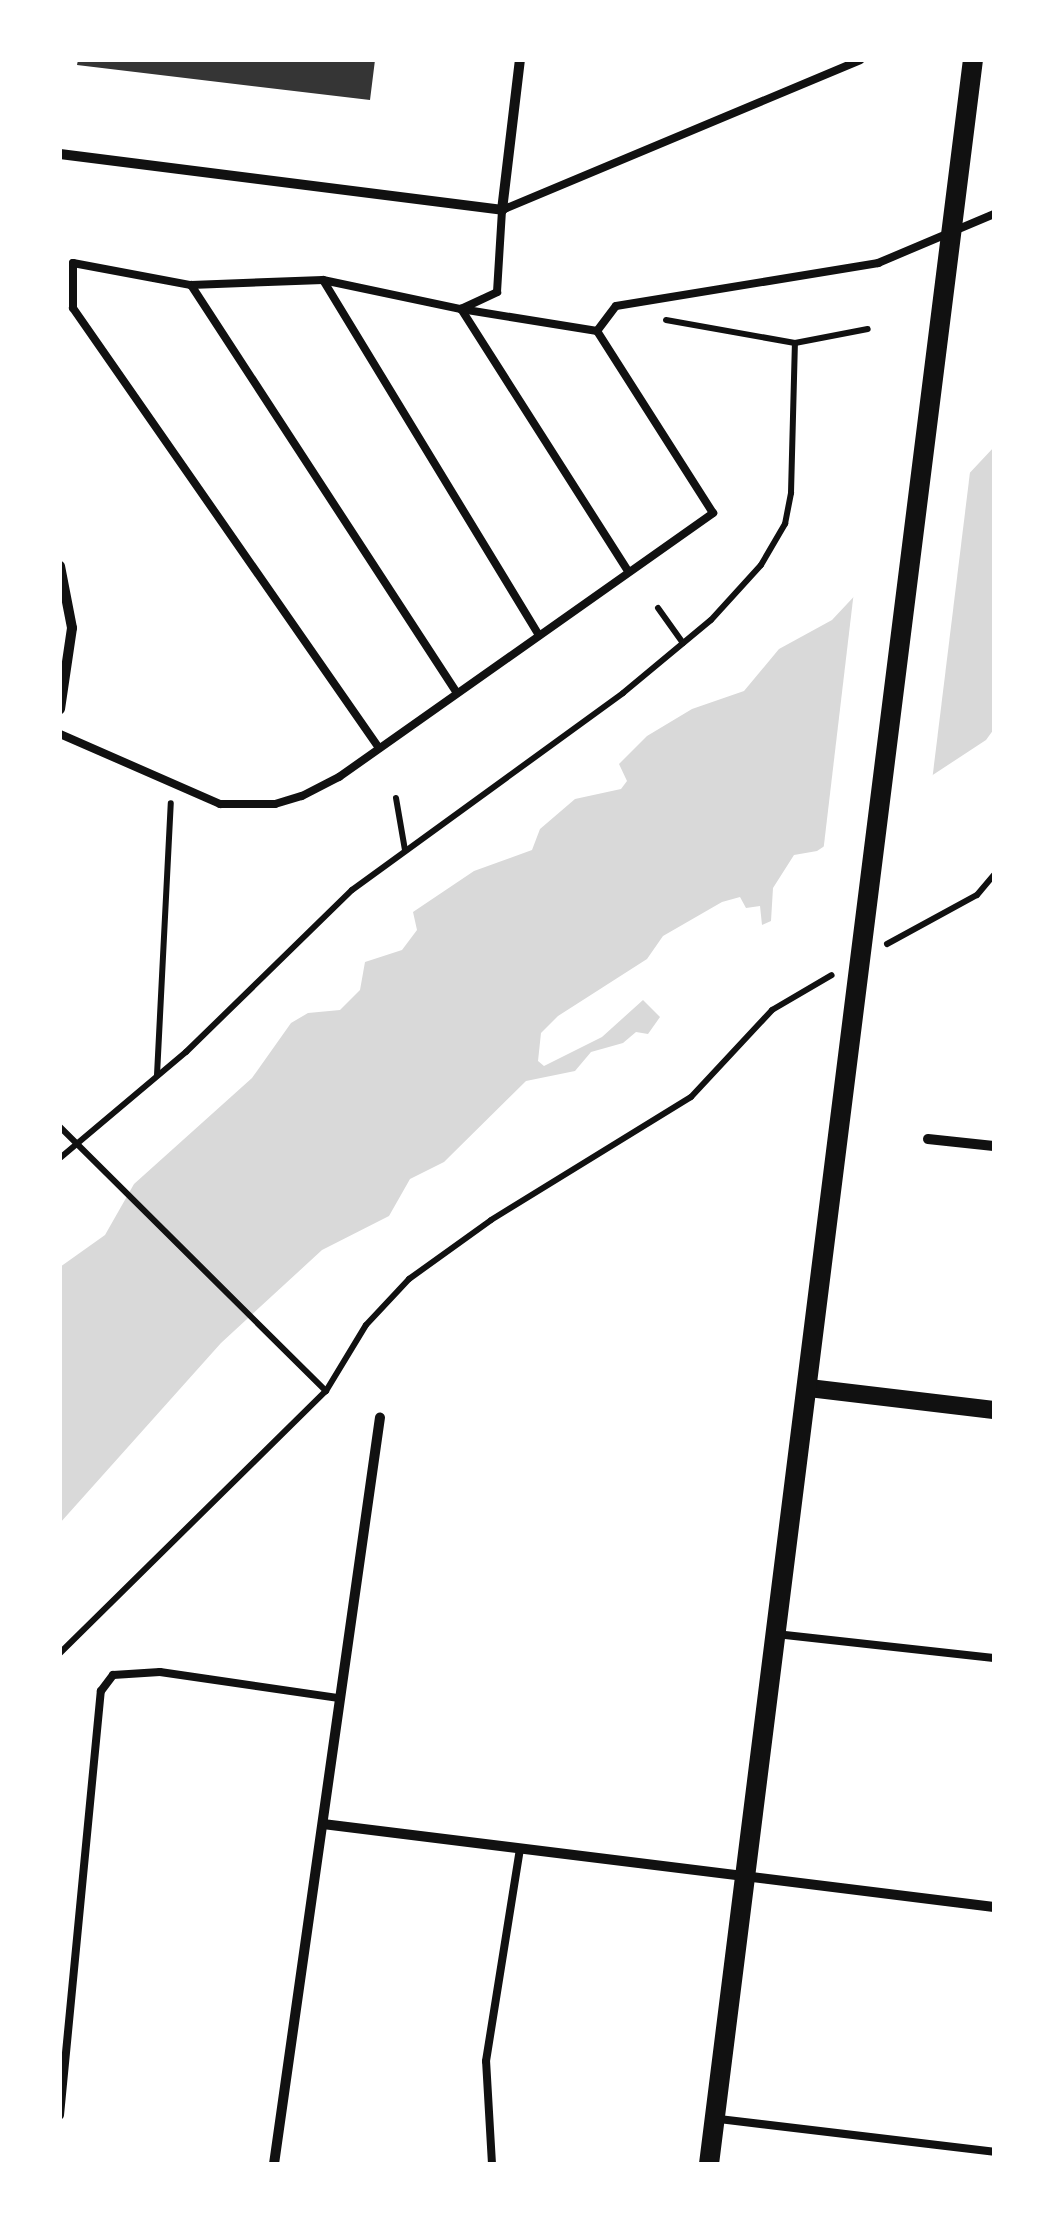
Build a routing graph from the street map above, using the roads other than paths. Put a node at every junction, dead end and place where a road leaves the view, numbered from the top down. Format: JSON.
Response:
{"nodes":[{"id":1,"x":520,"y":60,"type":"edge"},
{"id":2,"x":860,"y":60,"type":"edge"},
{"id":3,"x":972,"y":60,"type":"edge"},
{"id":4,"x":60,"y":154,"type":"edge"},
{"id":5,"x":502,"y":210,"type":"junction"},
{"id":6,"x":994,"y":214,"type":"edge"},
{"id":7,"x":323,"y":280,"type":"junction"},
{"id":8,"x":191,"y":285,"type":"junction"},
{"id":9,"x":462,"y":309,"type":"junction"},
{"id":10,"x":598,"y":331,"type":"junction"},
{"id":11,"x":60,"y":566,"type":"edge"},
{"id":12,"x":628,"y":571,"type":"junction"},
{"id":13,"x":539,"y":635,"type":"junction"},
{"id":14,"x":457,"y":693,"type":"junction"},
{"id":15,"x":60,"y":709,"type":"edge"},
{"id":16,"x":60,"y":734,"type":"edge"},
{"id":17,"x":380,"y":748,"type":"junction"},
{"id":18,"x":928,"y":1140,"type":"dead end"},
{"id":19,"x":994,"y":1146,"type":"edge"},
{"id":20,"x":809,"y":1388,"type":"junction"},
{"id":21,"x":994,"y":1410,"type":"edge"},
{"id":22,"x":380,"y":1417,"type":"dead end"},
{"id":23,"x":776,"y":1634,"type":"junction"},
{"id":24,"x":994,"y":1658,"type":"edge"},
{"id":25,"x":339,"y":1698,"type":"junction"},
{"id":26,"x":322,"y":1824,"type":"junction"},
{"id":27,"x":520,"y":1849,"type":"junction"},
{"id":28,"x":744,"y":1876,"type":"junction"},
{"id":29,"x":994,"y":1907,"type":"edge"},
{"id":30,"x":60,"y":2115,"type":"edge"},
{"id":31,"x":714,"y":2118,"type":"junction"},
{"id":32,"x":994,"y":2152,"type":"edge"},
{"id":33,"x":274,"y":2164,"type":"edge"},
{"id":34,"x":492,"y":2164,"type":"edge"},
{"id":35,"x":709,"y":2164,"type":"edge"}],
"edges":[{"from":1,"to":5,"type":"street"},
{"from":2,"to":5,"type":"lane"},
{"from":3,"to":20,"type":"main road"},
{"from":4,"to":5,"type":"street"},
{"from":5,"to":9,"type":"lane"},
{"from":6,"to":10,"type":"lane"},
{"from":7,"to":8,"type":"lane"},
{"from":7,"to":9,"type":"lane"},
{"from":7,"to":13,"type":"lane"},
{"from":8,"to":14,"type":"lane"},
{"from":8,"to":17,"type":"lane"},
{"from":9,"to":10,"type":"lane"},
{"from":9,"to":12,"type":"lane"},
{"from":10,"to":12,"type":"lane"},
{"from":11,"to":15,"type":"street"},
{"from":12,"to":13,"type":"lane"},
{"from":13,"to":14,"type":"lane"},
{"from":14,"to":17,"type":"lane"},
{"from":16,"to":17,"type":"lane"},
{"from":18,"to":19,"type":"street"},
{"from":20,"to":21,"type":"street"},
{"from":20,"to":23,"type":"main road"},
{"from":22,"to":25,"type":"street"},
{"from":23,"to":24,"type":"lane"},
{"from":23,"to":28,"type":"main road"},
{"from":25,"to":26,"type":"street"},
{"from":25,"to":30,"type":"lane"},
{"from":26,"to":27,"type":"street"},
{"from":26,"to":33,"type":"street"},
{"from":27,"to":28,"type":"street"},
{"from":27,"to":34,"type":"lane"},
{"from":28,"to":29,"type":"street"},
{"from":28,"to":31,"type":"main road"},
{"from":31,"to":32,"type":"lane"},
{"from":31,"to":35,"type":"main road"}]}
